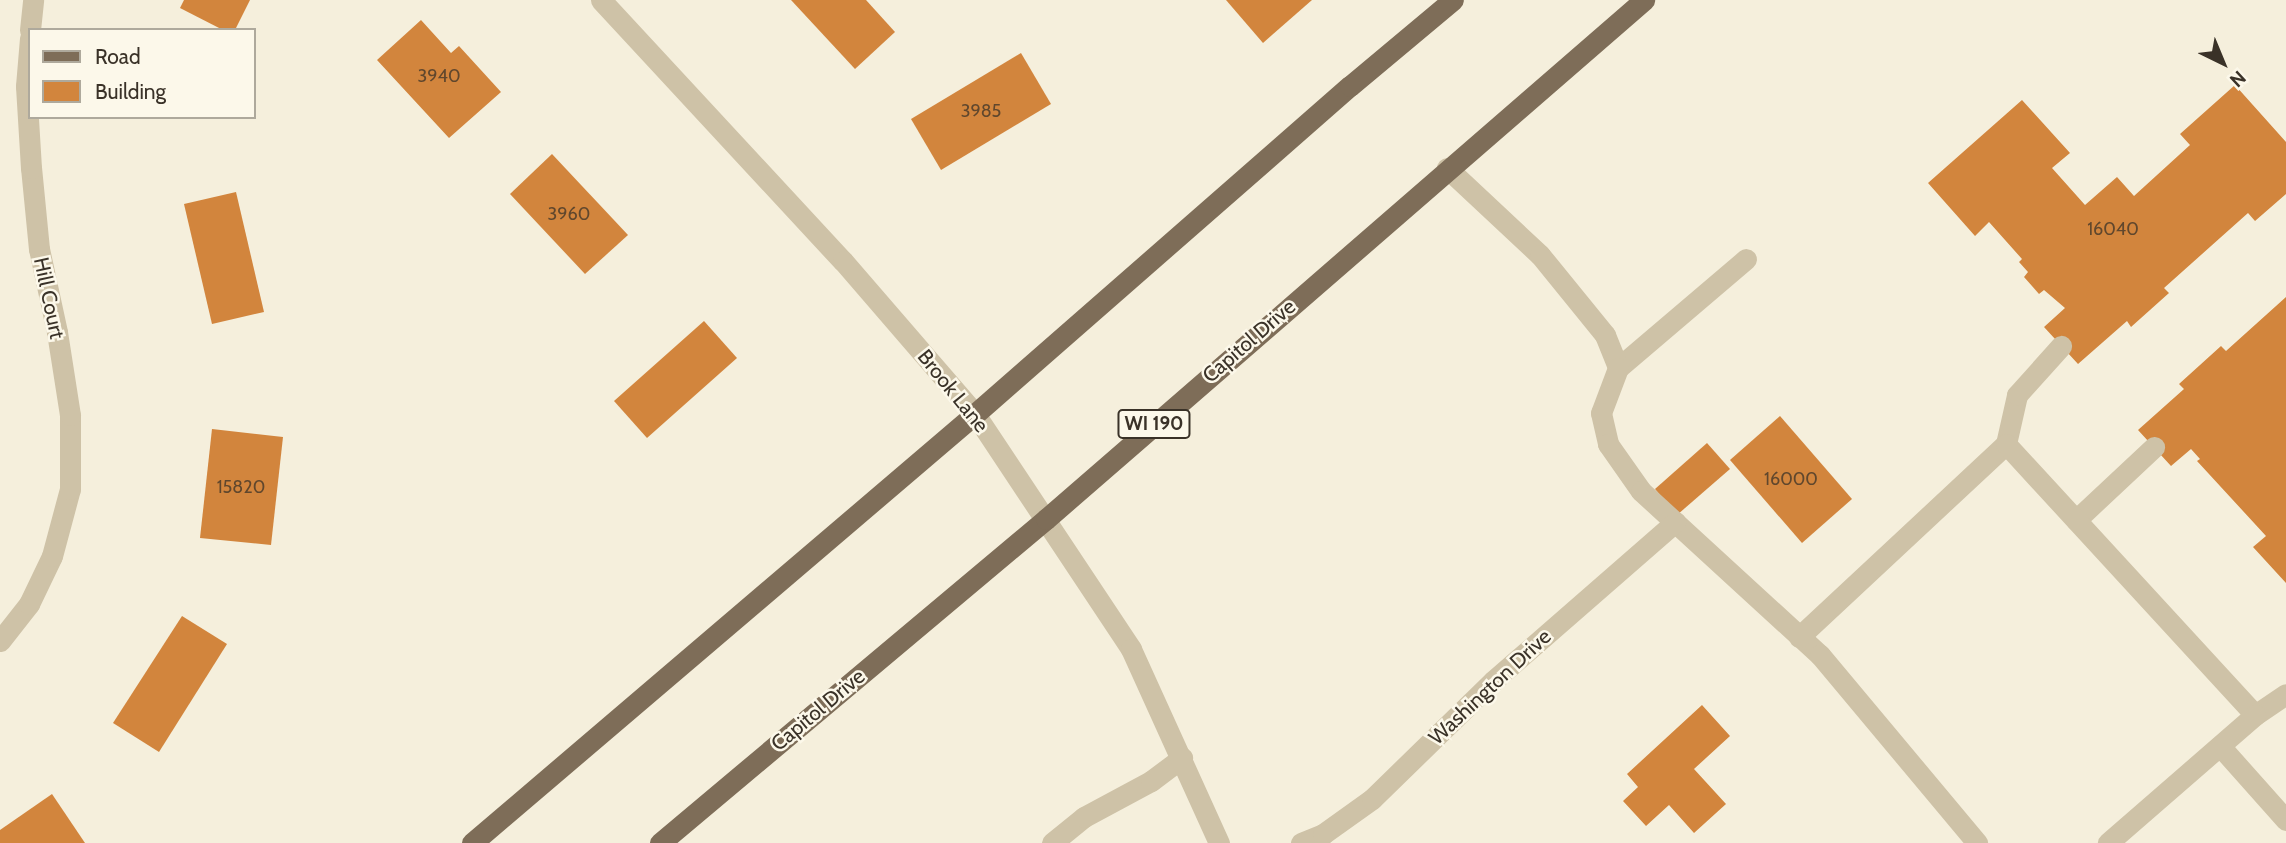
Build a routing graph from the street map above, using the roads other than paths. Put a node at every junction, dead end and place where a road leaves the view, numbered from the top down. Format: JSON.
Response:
{"nodes":[{"id":1,"x":33,"y":0,"type":"edge"},
{"id":2,"x":601,"y":0,"type":"edge"},
{"id":3,"x":1453,"y":0,"type":"edge"},
{"id":4,"x":1644,"y":0,"type":"edge"},
{"id":5,"x":30,"y":28,"type":"edge"},
{"id":6,"x":28,"y":62,"type":"edge"},
{"id":7,"x":28,"y":111,"type":"edge"},
{"id":8,"x":29,"y":119,"type":"edge"},
{"id":9,"x":1447,"y":168,"type":"junction"},
{"id":10,"x":1746,"y":259,"type":"dead end"},
{"id":11,"x":2061,"y":346,"type":"dead end"},
{"id":12,"x":1618,"y":368,"type":"junction"},
{"id":13,"x":975,"y":414,"type":"junction"},
{"id":14,"x":2006,"y":444,"type":"junction"},
{"id":15,"x":2154,"y":447,"type":"dead end"},
{"id":16,"x":1046,"y":519,"type":"junction"},
{"id":17,"x":2076,"y":520,"type":"junction"},
{"id":18,"x":1675,"y":522,"type":"junction"},
{"id":19,"x":1799,"y":637,"type":"junction"},
{"id":20,"x":0,"y":641,"type":"edge"},
{"id":21,"x":2286,"y":694,"type":"edge"},
{"id":22,"x":2255,"y":715,"type":"junction"},
{"id":23,"x":2220,"y":746,"type":"junction"},
{"id":24,"x":1182,"y":758,"type":"junction"},
{"id":25,"x":2286,"y":820,"type":"edge"},
{"id":26,"x":472,"y":843,"type":"edge"},
{"id":27,"x":660,"y":843,"type":"edge"},
{"id":28,"x":1052,"y":843,"type":"edge"},
{"id":29,"x":1219,"y":843,"type":"edge"},
{"id":30,"x":1301,"y":843,"type":"edge"},
{"id":31,"x":1977,"y":843,"type":"edge"},
{"id":32,"x":2108,"y":843,"type":"edge"}],
"edges":[{"from":1,"to":5,"type":"street"},
{"from":2,"to":13,"type":"street","name":"Brook Lane"},
{"from":3,"to":13,"type":"main road"},
{"from":4,"to":9,"type":"main road","name":"Capitol Drive","number":"WI 190"},
{"from":6,"to":7,"type":"street","name":"Hill Court"},
{"from":8,"to":20,"type":"street","name":"Hill Court"},
{"from":9,"to":12,"type":"street"},
{"from":9,"to":16,"type":"main road","name":"Capitol Drive","number":"WI 190"},
{"from":10,"to":12,"type":"street"},
{"from":11,"to":14,"type":"street"},
{"from":12,"to":18,"type":"street"},
{"from":13,"to":16,"type":"street","name":"Brook Lane"},
{"from":13,"to":26,"type":"main road"},
{"from":14,"to":17,"type":"street"},
{"from":14,"to":19,"type":"street"},
{"from":15,"to":17,"type":"street"},
{"from":16,"to":24,"type":"street","name":"Brook Lane"},
{"from":16,"to":27,"type":"main road","name":"Capitol Drive","number":"WI 190"},
{"from":17,"to":22,"type":"street"},
{"from":18,"to":19,"type":"street"},
{"from":18,"to":30,"type":"street","name":"Washington Drive"},
{"from":19,"to":31,"type":"street"},
{"from":21,"to":22,"type":"street"},
{"from":22,"to":23,"type":"street"},
{"from":23,"to":25,"type":"street"},
{"from":23,"to":32,"type":"street"},
{"from":24,"to":28,"type":"street"},
{"from":24,"to":29,"type":"street","name":"Brook Lane"}]}
